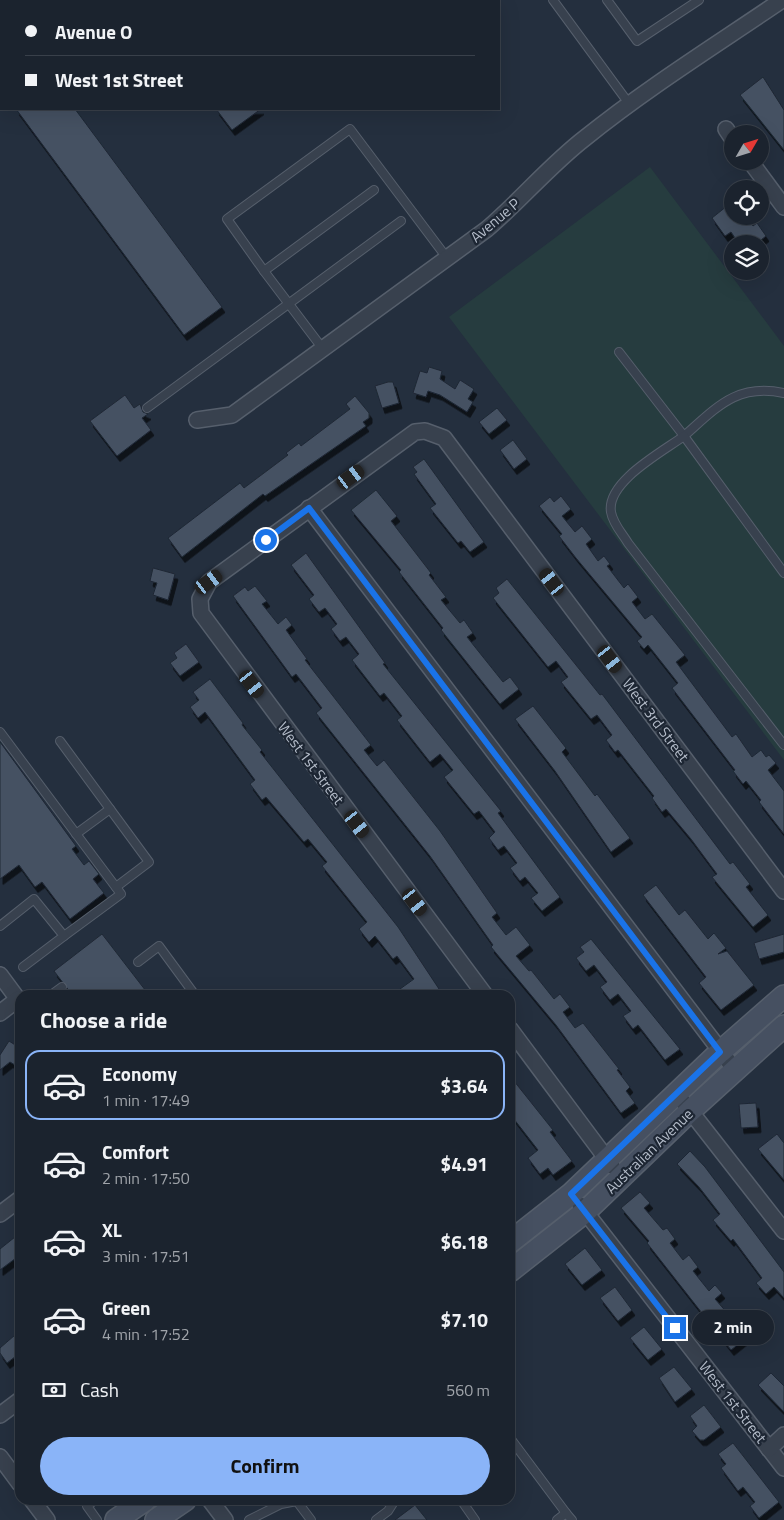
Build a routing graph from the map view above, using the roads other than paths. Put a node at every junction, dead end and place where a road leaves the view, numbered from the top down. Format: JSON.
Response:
{"nodes":[{"id":1,"x":553,"y":0,"type":"edge"},
{"id":2,"x":607,"y":0,"type":"edge"},
{"id":3,"x":699,"y":0,"type":"edge"},
{"id":4,"x":782,"y":0,"type":"edge"},
{"id":5,"x":630,"y":104,"type":"junction"},
{"id":6,"x":757,"y":170,"type":"edge"},
{"id":7,"x":374,"y":190,"type":"dead end"},
{"id":8,"x":784,"y":207,"type":"edge"},
{"id":9,"x":401,"y":221,"type":"dead end"},
{"id":10,"x":447,"y":258,"type":"junction"},
{"id":11,"x":264,"y":271,"type":"junction"},
{"id":12,"x":288,"y":303,"type":"junction"},
{"id":13,"x":322,"y":349,"type":"junction"},
{"id":14,"x":619,"y":352,"type":"dead end"},
{"id":15,"x":784,"y":393,"type":"edge"},
{"id":16,"x":147,"y":408,"type":"dead end"},
{"id":17,"x":197,"y":420,"type":"dead end"},
{"id":18,"x":684,"y":436,"type":"junction"},
{"id":19,"x":309,"y":508,"type":"junction"},
{"id":20,"x":784,"y":573,"type":"edge"},
{"id":21,"x":0,"y":732,"type":"edge"},
{"id":22,"x":60,"y":741,"type":"dead end"},
{"id":23,"x":784,"y":746,"type":"edge"},
{"id":24,"x":110,"y":809,"type":"junction"},
{"id":25,"x":76,"y":834,"type":"junction"},
{"id":26,"x":116,"y":887,"type":"junction"},
{"id":27,"x":784,"y":890,"type":"edge"},
{"id":28,"x":0,"y":926,"type":"edge"},
{"id":29,"x":64,"y":936,"type":"junction"},
{"id":30,"x":138,"y":962,"type":"dead end"},
{"id":31,"x":22,"y":968,"type":"dead end"},
{"id":32,"x":0,"y":975,"type":"edge"},
{"id":33,"x":62,"y":987,"type":"dead end"},
{"id":34,"x":58,"y":990,"type":"edge"},
{"id":35,"x":191,"y":990,"type":"edge"},
{"id":36,"x":481,"y":990,"type":"edge"},
{"id":37,"x":15,"y":996,"type":"edge"},
{"id":38,"x":784,"y":996,"type":"edge"},
{"id":39,"x":15,"y":1004,"type":"edge"},
{"id":40,"x":0,"y":1013,"type":"edge"},
{"id":41,"x":784,"y":1026,"type":"edge"},
{"id":42,"x":515,"y":1036,"type":"edge"},
{"id":43,"x":720,"y":1052,"type":"junction"},
{"id":44,"x":735,"y":1070,"type":"junction"},
{"id":45,"x":677,"y":1094,"type":"junction"},
{"id":46,"x":690,"y":1111,"type":"junction"},
{"id":47,"x":608,"y":1160,"type":"junction"},
{"id":48,"x":622,"y":1178,"type":"junction"},
{"id":49,"x":571,"y":1194,"type":"junction"},
{"id":50,"x":15,"y":1202,"type":"edge"},
{"id":51,"x":1,"y":1212,"type":"edge"},
{"id":52,"x":585,"y":1212,"type":"junction"},
{"id":53,"x":784,"y":1231,"type":"edge"},
{"id":54,"x":515,"y":1238,"type":"edge"},
{"id":55,"x":515,"y":1266,"type":"edge"},
{"id":56,"x":15,"y":1404,"type":"edge"},
{"id":57,"x":0,"y":1415,"type":"edge"},
{"id":58,"x":784,"y":1435,"type":"edge"},
{"id":59,"x":515,"y":1445,"type":"edge"},
{"id":60,"x":769,"y":1449,"type":"junction"},
{"id":61,"x":0,"y":1457,"type":"edge"},
{"id":62,"x":784,"y":1468,"type":"edge"},
{"id":63,"x":15,"y":1477,"type":"edge"},
{"id":64,"x":36,"y":1505,"type":"edge"},
{"id":65,"x":88,"y":1505,"type":"edge"},
{"id":66,"x":136,"y":1505,"type":"edge"},
{"id":67,"x":178,"y":1505,"type":"edge"},
{"id":68,"x":214,"y":1505,"type":"edge"},
{"id":69,"x":279,"y":1505,"type":"edge"},
{"id":70,"x":300,"y":1505,"type":"edge"},
{"id":71,"x":392,"y":1505,"type":"edge"},
{"id":72,"x":464,"y":1505,"type":"edge"},
{"id":73,"x":569,"y":1517,"type":"edge"},
{"id":74,"x":47,"y":1520,"type":"edge"},
{"id":75,"x":97,"y":1520,"type":"edge"},
{"id":76,"x":116,"y":1520,"type":"edge"},
{"id":77,"x":156,"y":1520,"type":"edge"},
{"id":78,"x":225,"y":1520,"type":"edge"},
{"id":79,"x":249,"y":1520,"type":"edge"},
{"id":80,"x":311,"y":1520,"type":"edge"},
{"id":81,"x":376,"y":1520,"type":"edge"},
{"id":82,"x":475,"y":1520,"type":"edge"},
{"id":83,"x":557,"y":1520,"type":"edge"}],
"edges":[{"from":1,"to":5,"type":"lane"},
{"from":2,"to":3,"type":"lane"},
{"from":4,"to":5,"type":"street","name":"Avenue P"},
{"from":5,"to":10,"type":"street","name":"Avenue P"},
{"from":6,"to":8,"type":"street"},
{"from":7,"to":11,"type":"lane"},
{"from":9,"to":12,"type":"lane"},
{"from":10,"to":11,"type":"lane"},
{"from":10,"to":13,"type":"street","name":"Avenue P"},
{"from":11,"to":12,"type":"lane"},
{"from":12,"to":13,"type":"lane"},
{"from":12,"to":16,"type":"lane"},
{"from":13,"to":17,"type":"street","name":"Avenue P"},
{"from":14,"to":18,"type":"lane"},
{"from":15,"to":18,"type":"lane"},
{"from":18,"to":20,"type":"lane"},
{"from":18,"to":23,"type":"lane"},
{"from":19,"to":27,"type":"street","name":"West 3rd Street"},
{"from":19,"to":36,"type":"street","name":"West 1st Street"},
{"from":19,"to":43,"type":"street"},
{"from":21,"to":25,"type":"lane"},
{"from":22,"to":24,"type":"lane"},
{"from":24,"to":25,"type":"lane"},
{"from":24,"to":26,"type":"lane"},
{"from":25,"to":26,"type":"lane"},
{"from":26,"to":29,"type":"lane"},
{"from":28,"to":29,"type":"lane"},
{"from":29,"to":31,"type":"lane"},
{"from":30,"to":35,"type":"lane"},
{"from":32,"to":37,"type":"street"},
{"from":33,"to":34,"type":"lane"},
{"from":38,"to":43,"type":"main road","name":"Australian Avenue"},
{"from":39,"to":40,"type":"street"},
{"from":41,"to":44,"type":"main road","name":"Australian Avenue"},
{"from":42,"to":47,"type":"street"},
{"from":43,"to":44,"type":"street"},
{"from":43,"to":45,"type":"main road","name":"Australian Avenue"},
{"from":44,"to":46,"type":"main road","name":"Australian Avenue"},
{"from":45,"to":46,"type":"street"},
{"from":45,"to":47,"type":"main road","name":"Australian Avenue"},
{"from":46,"to":48,"type":"main road","name":"Australian Avenue"},
{"from":46,"to":53,"type":"street"},
{"from":47,"to":48,"type":"street"},
{"from":47,"to":49,"type":"main road","name":"Australian Avenue"},
{"from":48,"to":52,"type":"main road","name":"Australian Avenue"},
{"from":49,"to":52,"type":"street","name":"West 1st Street"},
{"from":49,"to":54,"type":"main road","name":"Australian Avenue"},
{"from":50,"to":51,"type":"street"},
{"from":52,"to":55,"type":"main road","name":"Australian Avenue"},
{"from":52,"to":60,"type":"street","name":"West 1st Street"},
{"from":56,"to":57,"type":"street"},
{"from":58,"to":60,"type":"street"},
{"from":59,"to":73,"type":"lane"},
{"from":60,"to":62,"type":"street","name":"West 1st Street"},
{"from":61,"to":63,"type":"street"},
{"from":64,"to":74,"type":"street"},
{"from":65,"to":75,"type":"lane"},
{"from":66,"to":76,"type":"main road"},
{"from":67,"to":77,"type":"main road"},
{"from":68,"to":78,"type":"street"},
{"from":69,"to":79,"type":"lane"},
{"from":70,"to":80,"type":"lane"},
{"from":71,"to":81,"type":"lane"},
{"from":72,"to":82,"type":"lane"},
{"from":73,"to":83,"type":"lane"}]}
